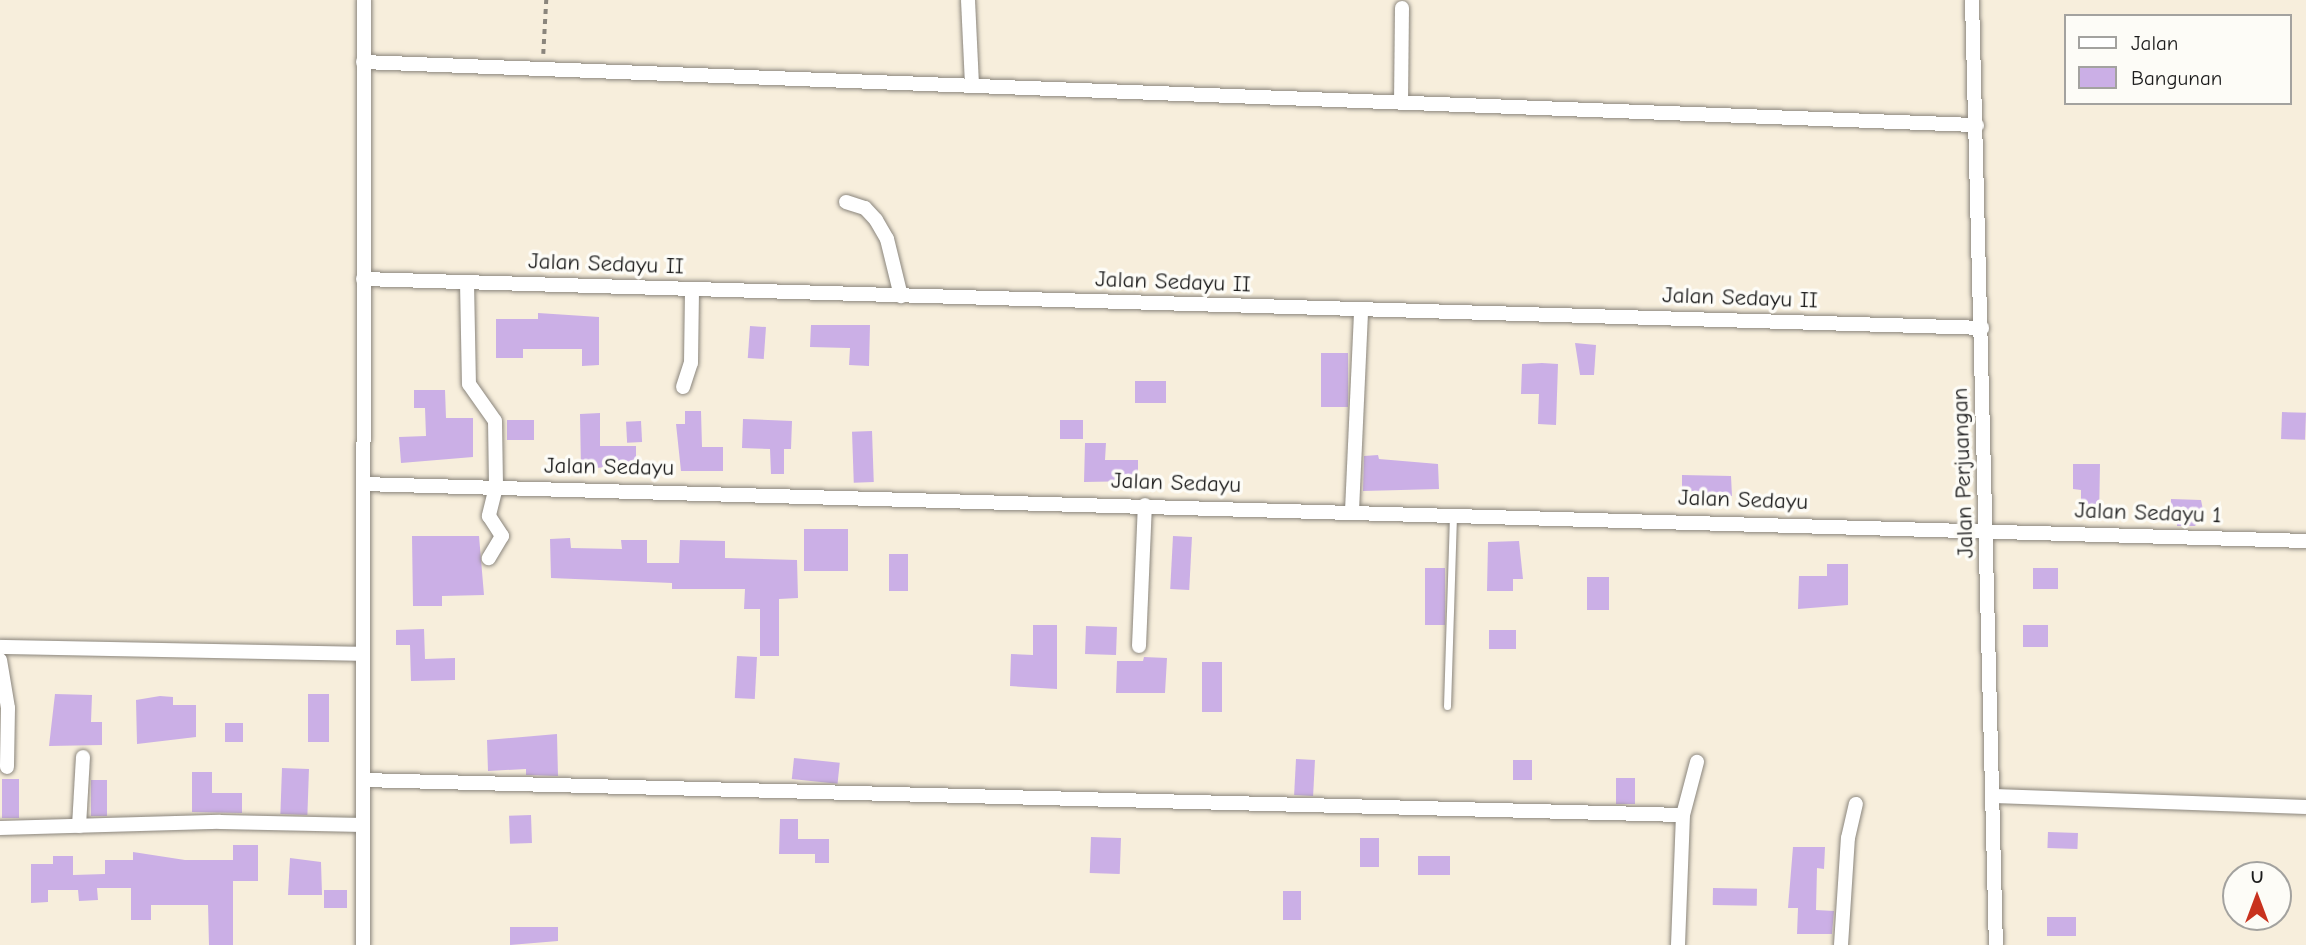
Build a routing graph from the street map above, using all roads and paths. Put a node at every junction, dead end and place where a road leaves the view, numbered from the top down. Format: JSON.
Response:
{"nodes":[{"id":1,"x":364,"y":0,"type":"edge"},
{"id":2,"x":546,"y":0,"type":"edge"},
{"id":3,"x":968,"y":0,"type":"edge"},
{"id":4,"x":1972,"y":0,"type":"edge"},
{"id":5,"x":1402,"y":8,"type":"dead end"},
{"id":6,"x":363,"y":62,"type":"junction"},
{"id":7,"x":542,"y":69,"type":"junction"},
{"id":8,"x":972,"y":86,"type":"junction"},
{"id":9,"x":1401,"y":103,"type":"junction"},
{"id":10,"x":1977,"y":125,"type":"junction"},
{"id":11,"x":846,"y":202,"type":"dead end"},
{"id":12,"x":363,"y":279,"type":"junction"},
{"id":13,"x":467,"y":282,"type":"junction"},
{"id":14,"x":692,"y":290,"type":"junction"},
{"id":15,"x":901,"y":296,"type":"junction"},
{"id":16,"x":1361,"y":310,"type":"junction"},
{"id":17,"x":1982,"y":328,"type":"junction"},
{"id":18,"x":683,"y":387,"type":"dead end"},
{"id":19,"x":363,"y":484,"type":"junction"},
{"id":20,"x":496,"y":486,"type":"junction"},
{"id":21,"x":1145,"y":505,"type":"junction"},
{"id":22,"x":1352,"y":511,"type":"junction"},
{"id":23,"x":1452,"y":514,"type":"junction"},
{"id":24,"x":1988,"y":532,"type":"junction"},
{"id":25,"x":2306,"y":541,"type":"edge"},
{"id":26,"x":489,"y":558,"type":"dead end"},
{"id":27,"x":1139,"y":646,"type":"dead end"},
{"id":28,"x":0,"y":647,"type":"edge"},
{"id":29,"x":363,"y":654,"type":"junction"},
{"id":30,"x":0,"y":660,"type":"edge"},
{"id":31,"x":1447,"y":706,"type":"dead end"},
{"id":32,"x":83,"y":757,"type":"dead end"},
{"id":33,"x":1697,"y":762,"type":"dead end"},
{"id":34,"x":7,"y":767,"type":"dead end"},
{"id":35,"x":363,"y":780,"type":"junction"},
{"id":36,"x":1994,"y":796,"type":"junction"},
{"id":37,"x":1856,"y":804,"type":"dead end"},
{"id":38,"x":2306,"y":807,"type":"edge"},
{"id":39,"x":1683,"y":816,"type":"junction"},
{"id":40,"x":79,"y":825,"type":"junction"},
{"id":41,"x":363,"y":825,"type":"junction"},
{"id":42,"x":0,"y":828,"type":"edge"},
{"id":43,"x":363,"y":945,"type":"edge"},
{"id":44,"x":1678,"y":945,"type":"edge"},
{"id":45,"x":1841,"y":945,"type":"edge"},
{"id":46,"x":1996,"y":945,"type":"edge"}],
"edges":[{"from":1,"to":6,"type":"street"},
{"from":2,"to":7,"type":"path"},
{"from":3,"to":8,"type":"street"},
{"from":4,"to":10,"type":"street","name":"Jalan Perjuangan"},
{"from":5,"to":9,"type":"street"},
{"from":6,"to":7,"type":"street"},
{"from":6,"to":12,"type":"street"},
{"from":7,"to":8,"type":"street"},
{"from":8,"to":9,"type":"street"},
{"from":9,"to":10,"type":"street"},
{"from":10,"to":17,"type":"street","name":"Jalan Perjuangan"},
{"from":11,"to":15,"type":"street"},
{"from":12,"to":13,"type":"street","name":"Jalan Sedayu II"},
{"from":12,"to":19,"type":"street"},
{"from":13,"to":14,"type":"street","name":"Jalan Sedayu II"},
{"from":13,"to":20,"type":"street"},
{"from":14,"to":15,"type":"street","name":"Jalan Sedayu II"},
{"from":14,"to":18,"type":"street"},
{"from":15,"to":16,"type":"street","name":"Jalan Sedayu II"},
{"from":16,"to":17,"type":"street","name":"Jalan Sedayu II"},
{"from":16,"to":22,"type":"street"},
{"from":17,"to":24,"type":"street","name":"Jalan Perjuangan"},
{"from":19,"to":20,"type":"street","name":"Jalan Sedayu"},
{"from":19,"to":29,"type":"street"},
{"from":20,"to":21,"type":"street","name":"Jalan Sedayu"},
{"from":20,"to":26,"type":"street"},
{"from":21,"to":22,"type":"street","name":"Jalan Sedayu"},
{"from":21,"to":27,"type":"street"},
{"from":22,"to":23,"type":"street","name":"Jalan Sedayu"},
{"from":23,"to":24,"type":"street","name":"Jalan Sedayu"},
{"from":23,"to":31,"type":"lane"},
{"from":24,"to":25,"type":"street","name":"Jalan Sedayu 1"},
{"from":24,"to":36,"type":"street","name":"Jalan Perjuangan"},
{"from":28,"to":29,"type":"street"},
{"from":29,"to":35,"type":"street"},
{"from":30,"to":34,"type":"street"},
{"from":32,"to":40,"type":"street"},
{"from":33,"to":39,"type":"street"},
{"from":35,"to":39,"type":"street"},
{"from":35,"to":41,"type":"street"},
{"from":36,"to":38,"type":"street"},
{"from":36,"to":46,"type":"street","name":"Jalan Perjuangan"},
{"from":37,"to":45,"type":"street"},
{"from":39,"to":44,"type":"street"},
{"from":40,"to":41,"type":"street"},
{"from":40,"to":42,"type":"street"},
{"from":41,"to":43,"type":"street"}]}
